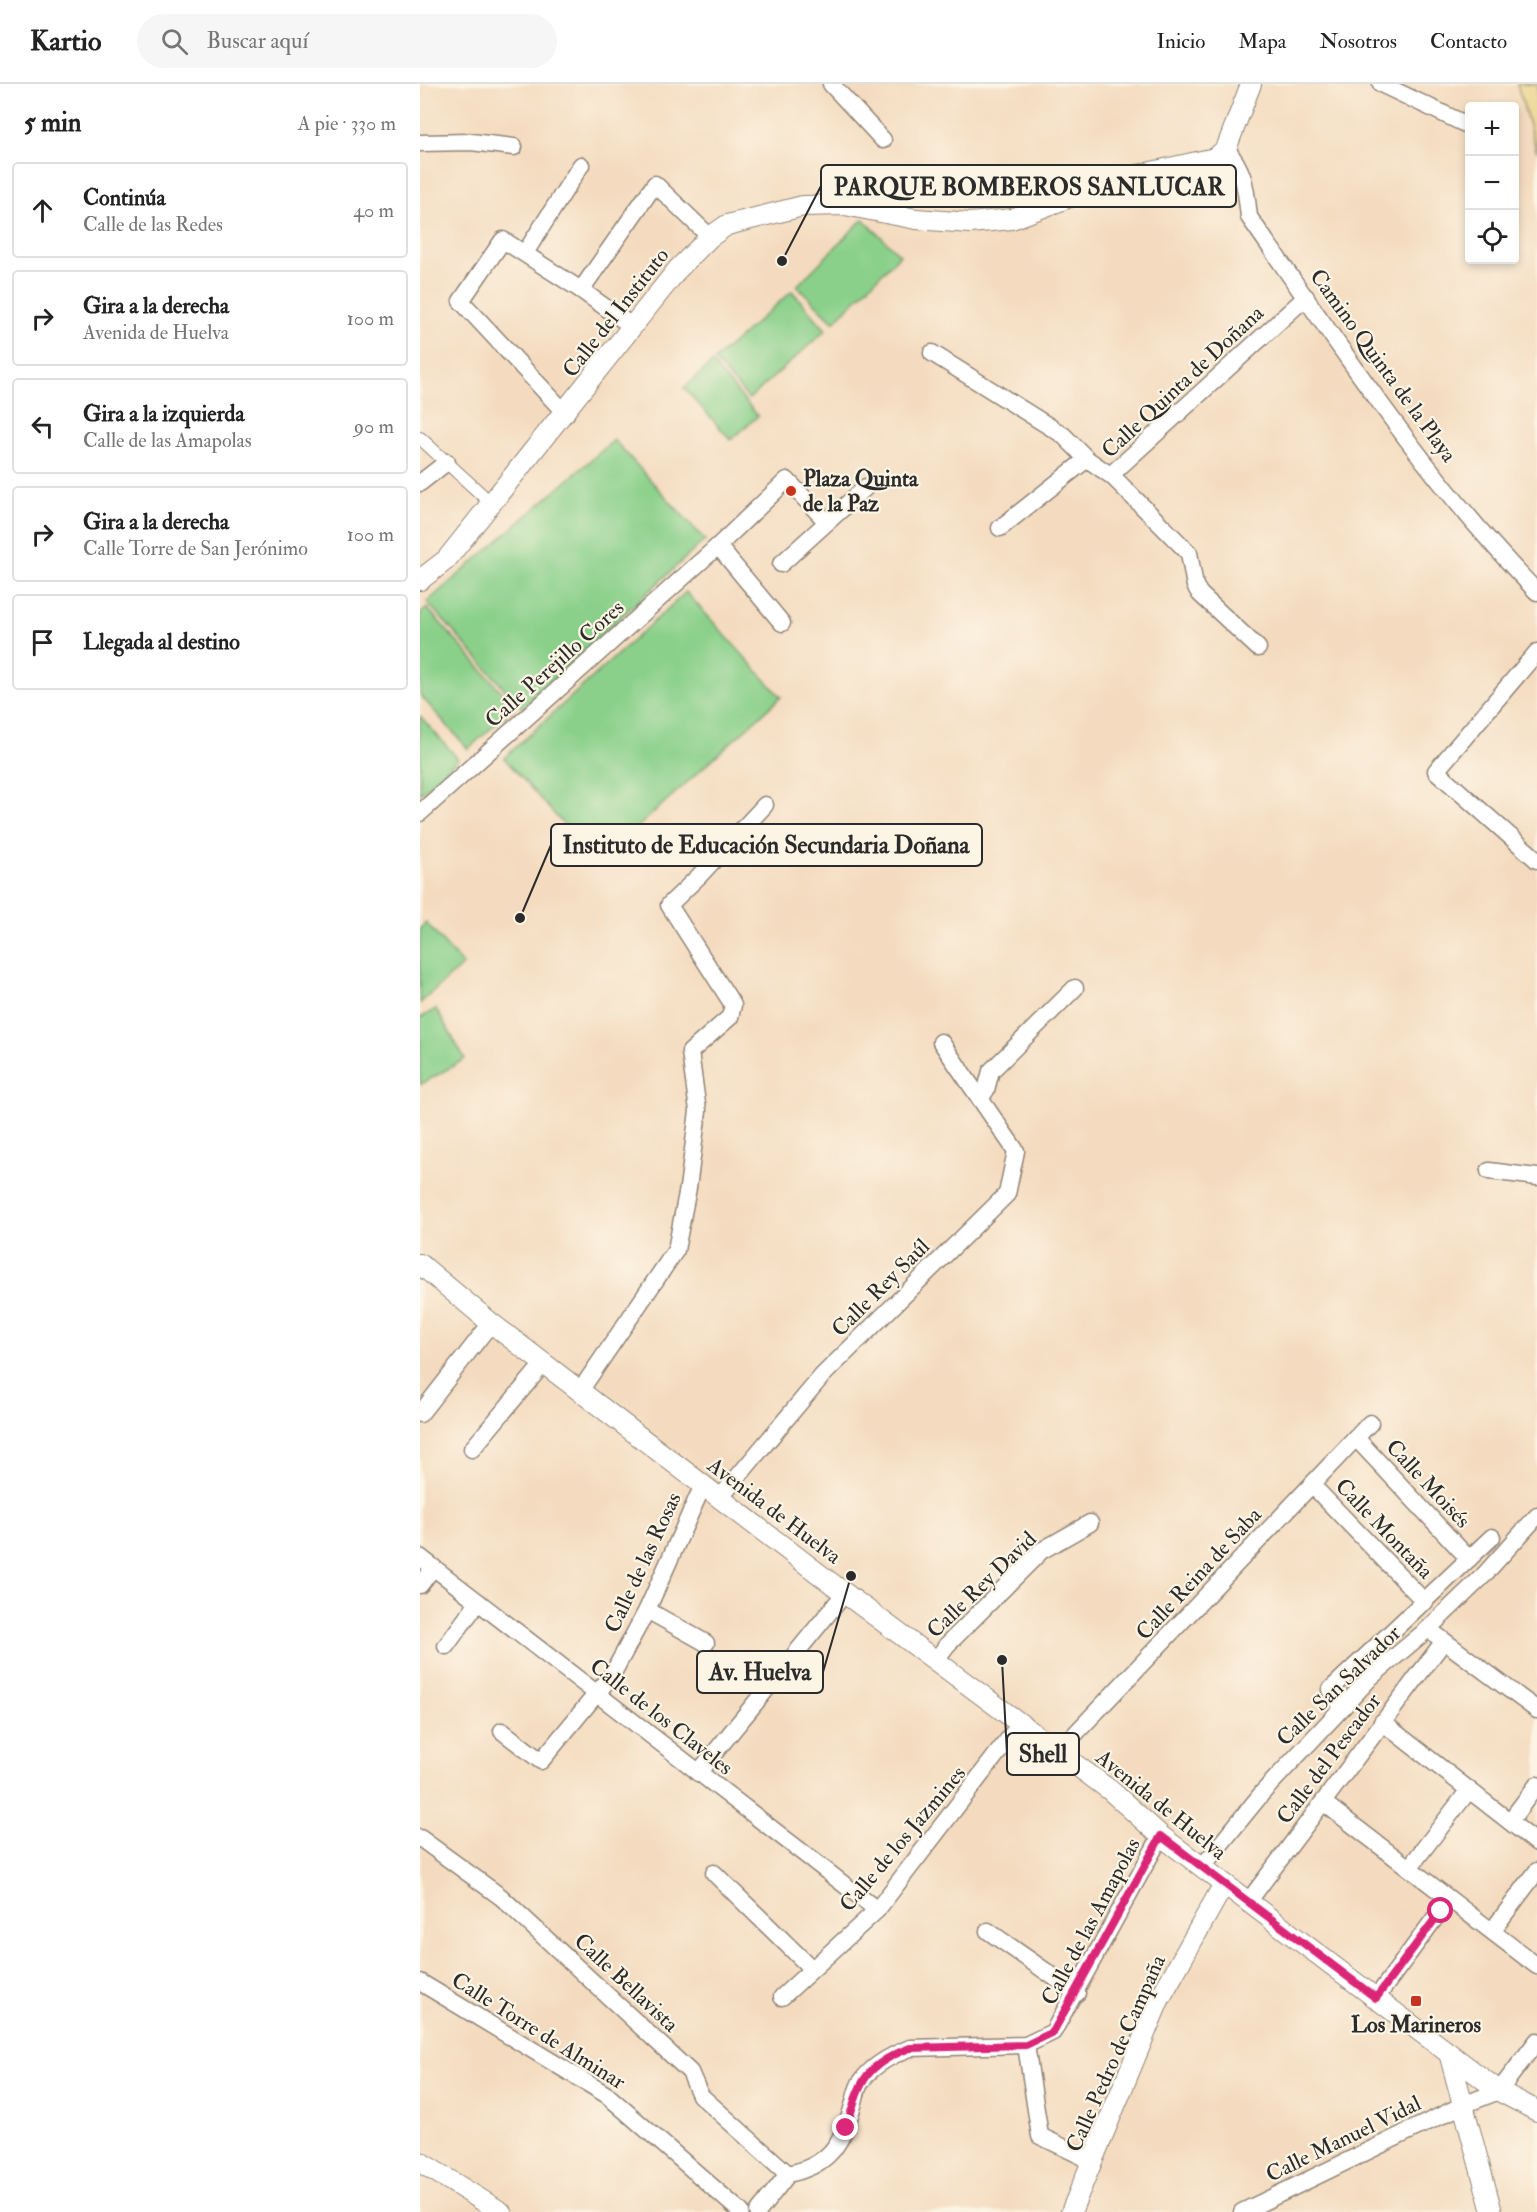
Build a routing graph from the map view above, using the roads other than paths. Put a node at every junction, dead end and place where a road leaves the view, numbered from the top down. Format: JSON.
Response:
{"nodes":[{"id":1,"x":831,"y":84,"type":"edge"},
{"id":2,"x":1251,"y":84,"type":"edge"},
{"id":3,"x":1381,"y":84,"type":"edge"},
{"id":4,"x":1465,"y":124,"type":"dead end"},
{"id":5,"x":883,"y":140,"type":"dead end"},
{"id":6,"x":420,"y":143,"type":"edge"},
{"id":7,"x":514,"y":147,"type":"dead end"},
{"id":8,"x":1226,"y":149,"type":"junction"},
{"id":9,"x":581,"y":165,"type":"dead end"},
{"id":10,"x":710,"y":237,"type":"junction"},
{"id":11,"x":525,"y":253,"type":"junction"},
{"id":12,"x":582,"y":290,"type":"junction"},
{"id":13,"x":1305,"y":297,"type":"junction"},
{"id":14,"x":633,"y":327,"type":"junction"},
{"id":15,"x":932,"y":353,"type":"dead end"},
{"id":16,"x":566,"y":414,"type":"junction"},
{"id":17,"x":420,"y":438,"type":"edge"},
{"id":18,"x":1087,"y":459,"type":"junction"},
{"id":19,"x":447,"y":462,"type":"junction"},
{"id":20,"x":1113,"y":477,"type":"junction"},
{"id":21,"x":420,"y":483,"type":"edge"},
{"id":22,"x":866,"y":487,"type":"dead end"},
{"id":23,"x":492,"y":504,"type":"junction"},
{"id":24,"x":827,"y":522,"type":"junction"},
{"id":25,"x":1000,"y":528,"type":"dead end"},
{"id":26,"x":718,"y":546,"type":"junction"},
{"id":27,"x":781,"y":564,"type":"dead end"},
{"id":28,"x":420,"y":580,"type":"edge"},
{"id":29,"x":1537,"y":592,"type":"edge"},
{"id":30,"x":782,"y":623,"type":"dead end"},
{"id":31,"x":1258,"y":648,"type":"dead end"},
{"id":32,"x":1537,"y":652,"type":"edge"},
{"id":33,"x":765,"y":805,"type":"dead end"},
{"id":34,"x":420,"y":813,"type":"edge"},
{"id":35,"x":1537,"y":860,"type":"edge"},
{"id":36,"x":1075,"y":988,"type":"dead end"},
{"id":37,"x":941,"y":1042,"type":"dead end"},
{"id":38,"x":980,"y":1099,"type":"junction"},
{"id":39,"x":1489,"y":1171,"type":"dead end"},
{"id":40,"x":1537,"y":1177,"type":"edge"},
{"id":41,"x":420,"y":1264,"type":"edge"},
{"id":42,"x":490,"y":1323,"type":"junction"},
{"id":43,"x":544,"y":1364,"type":"junction"},
{"id":44,"x":580,"y":1391,"type":"junction"},
{"id":45,"x":420,"y":1414,"type":"edge"},
{"id":46,"x":1370,"y":1424,"type":"dead end"},
{"id":47,"x":1356,"y":1438,"type":"junction"},
{"id":48,"x":472,"y":1449,"type":"dead end"},
{"id":49,"x":703,"y":1485,"type":"junction"},
{"id":50,"x":1312,"y":1485,"type":"junction"},
{"id":51,"x":720,"y":1498,"type":"junction"},
{"id":52,"x":1537,"y":1516,"type":"edge"},
{"id":53,"x":1090,"y":1523,"type":"dead end"},
{"id":54,"x":1492,"y":1537,"type":"dead end"},
{"id":55,"x":1469,"y":1559,"type":"junction"},
{"id":56,"x":427,"y":1562,"type":"edge"},
{"id":57,"x":420,"y":1585,"type":"edge"},
{"id":58,"x":845,"y":1593,"type":"junction"},
{"id":59,"x":478,"y":1602,"type":"junction"},
{"id":60,"x":1425,"y":1602,"type":"junction"},
{"id":61,"x":647,"y":1610,"type":"junction"},
{"id":62,"x":1428,"y":1629,"type":"junction"},
{"id":63,"x":1444,"y":1641,"type":"junction"},
{"id":64,"x":706,"y":1643,"type":"dead end"},
{"id":65,"x":446,"y":1646,"type":"dead end"},
{"id":66,"x":936,"y":1660,"type":"junction"},
{"id":67,"x":598,"y":1695,"type":"junction"},
{"id":68,"x":1343,"y":1707,"type":"junction"},
{"id":69,"x":1537,"y":1710,"type":"edge"},
{"id":70,"x":1382,"y":1722,"type":"junction"},
{"id":71,"x":1020,"y":1724,"type":"junction"},
{"id":72,"x":502,"y":1731,"type":"dead end"},
{"id":73,"x":1058,"y":1752,"type":"junction"},
{"id":74,"x":698,"y":1773,"type":"junction"},
{"id":75,"x":1537,"y":1785,"type":"edge"},
{"id":76,"x":1469,"y":1790,"type":"junction"},
{"id":77,"x":1324,"y":1803,"type":"junction"},
{"id":78,"x":1510,"y":1821,"type":"junction"},
{"id":79,"x":1161,"y":1836,"type":"junction"},
{"id":80,"x":420,"y":1838,"type":"edge"},
{"id":81,"x":1537,"y":1843,"type":"edge"},
{"id":82,"x":1202,"y":1867,"type":"junction"},
{"id":83,"x":1409,"y":1868,"type":"junction"},
{"id":84,"x":1537,"y":1871,"type":"edge"},
{"id":85,"x":714,"y":1873,"type":"dead end"},
{"id":86,"x":1224,"y":1884,"type":"junction"},
{"id":87,"x":1449,"y":1899,"type":"junction"},
{"id":88,"x":1248,"y":1902,"type":"junction"},
{"id":89,"x":877,"y":1910,"type":"junction"},
{"id":90,"x":988,"y":1931,"type":"dead end"},
{"id":91,"x":1492,"y":1931,"type":"junction"},
{"id":92,"x":1537,"y":1966,"type":"edge"},
{"id":93,"x":812,"y":1969,"type":"junction"},
{"id":94,"x":420,"y":1982,"type":"edge"},
{"id":95,"x":1077,"y":1993,"type":"junction"},
{"id":96,"x":782,"y":1997,"type":"dead end"},
{"id":97,"x":1376,"y":1998,"type":"junction"},
{"id":98,"x":1537,"y":2041,"type":"edge"},
{"id":99,"x":1026,"y":2045,"type":"junction"},
{"id":100,"x":1449,"y":2053,"type":"junction"},
{"id":101,"x":1499,"y":2091,"type":"junction"},
{"id":102,"x":1463,"y":2105,"type":"junction"},
{"id":103,"x":1537,"y":2111,"type":"edge"},
{"id":104,"x":1092,"y":2161,"type":"junction"},
{"id":105,"x":420,"y":2162,"type":"edge"},
{"id":106,"x":788,"y":2174,"type":"junction"},
{"id":107,"x":1076,"y":2211,"type":"edge"},
{"id":108,"x":501,"y":2212,"type":"edge"},
{"id":109,"x":741,"y":2212,"type":"edge"},
{"id":110,"x":758,"y":2212,"type":"edge"},
{"id":111,"x":1242,"y":2212,"type":"edge"},
{"id":112,"x":1492,"y":2212,"type":"edge"}],
"edges":[{"from":1,"to":5,"type":"street"},
{"from":2,"to":8,"type":"street"},
{"from":3,"to":4,"type":"street"},
{"from":6,"to":7,"type":"street"},
{"from":8,"to":10,"type":"street","name":"Calle del Instituto"},
{"from":8,"to":13,"type":"street","name":"Camino Quinta de la Playa"},
{"from":9,"to":11,"type":"street"},
{"from":10,"to":12,"type":"street"},
{"from":10,"to":14,"type":"street","name":"Calle del Instituto"},
{"from":11,"to":12,"type":"street"},
{"from":11,"to":16,"type":"street"},
{"from":12,"to":14,"type":"street"},
{"from":13,"to":20,"type":"street","name":"Calle Quinta de Doñana"},
{"from":13,"to":29,"type":"street","name":"Camino Quinta de la Playa"},
{"from":14,"to":16,"type":"street","name":"Calle del Instituto"},
{"from":15,"to":18,"type":"street","name":"Calle Quinta de Doñana"},
{"from":16,"to":23,"type":"street","name":"Calle del Instituto"},
{"from":17,"to":19,"type":"street"},
{"from":18,"to":20,"type":"street","name":"Calle Quinta de Doñana"},
{"from":18,"to":25,"type":"street","name":"Calle Quinta de Doñana"},
{"from":19,"to":21,"type":"street"},
{"from":19,"to":23,"type":"street"},
{"from":20,"to":31,"type":"street"},
{"from":22,"to":24,"type":"street"},
{"from":23,"to":28,"type":"street","name":"Calle del Instituto"},
{"from":24,"to":26,"type":"street"},
{"from":24,"to":27,"type":"street"},
{"from":26,"to":30,"type":"street"},
{"from":26,"to":34,"type":"street","name":"Calle Perejillo Cores"},
{"from":32,"to":35,"type":"street"},
{"from":33,"to":44,"type":"street"},
{"from":36,"to":38,"type":"street"},
{"from":37,"to":38,"type":"street","name":"Calle Rey Saúl"},
{"from":38,"to":51,"type":"street","name":"Calle Rey Saúl"},
{"from":39,"to":40,"type":"street"},
{"from":41,"to":42,"type":"street","name":"Avenida de Huelva"},
{"from":42,"to":43,"type":"street","name":"Avenida de Huelva"},
{"from":42,"to":45,"type":"street"},
{"from":43,"to":44,"type":"street","name":"Avenida de Huelva"},
{"from":43,"to":48,"type":"street"},
{"from":44,"to":49,"type":"street","name":"Avenida de Huelva"},
{"from":46,"to":47,"type":"street","name":"Calle Reina de Saba"},
{"from":47,"to":50,"type":"street","name":"Calle Reina de Saba"},
{"from":47,"to":55,"type":"street","name":"Calle Moisés"},
{"from":49,"to":51,"type":"street","name":"Avenida de Huelva"},
{"from":49,"to":61,"type":"street","name":"Calle de las Rosas"},
{"from":50,"to":60,"type":"street","name":"Calle Montaña"},
{"from":50,"to":73,"type":"street","name":"Calle Reina de Saba"},
{"from":51,"to":58,"type":"street","name":"Avenida de Huelva"},
{"from":52,"to":62,"type":"street","name":"Calle San Salvador"},
{"from":53,"to":66,"type":"street","name":"Calle Rey David"},
{"from":54,"to":55,"type":"street"},
{"from":55,"to":60,"type":"street"},
{"from":56,"to":57,"type":"street"},
{"from":56,"to":59,"type":"street","name":"Calle de los Claveles"},
{"from":58,"to":66,"type":"street","name":"Avenida de Huelva"},
{"from":58,"to":74,"type":"street"},
{"from":59,"to":65,"type":"street"},
{"from":59,"to":67,"type":"street","name":"Calle de los Claveles"},
{"from":60,"to":68,"type":"street"},
{"from":61,"to":64,"type":"street"},
{"from":61,"to":67,"type":"street","name":"Calle de las Rosas"},
{"from":62,"to":63,"type":"street"},
{"from":62,"to":68,"type":"street","name":"Calle San Salvador"},
{"from":63,"to":69,"type":"street"},
{"from":63,"to":70,"type":"street","name":"Calle del Pescador"},
{"from":66,"to":71,"type":"street","name":"Avenida de Huelva"},
{"from":67,"to":72,"type":"street","name":"Calle de las Rosas"},
{"from":67,"to":74,"type":"street","name":"Calle de los Claveles"},
{"from":68,"to":82,"type":"street","name":"Calle San Salvador"},
{"from":70,"to":76,"type":"street"},
{"from":70,"to":77,"type":"street","name":"Calle del Pescador"},
{"from":71,"to":73,"type":"street","name":"Avenida de Huelva"},
{"from":71,"to":89,"type":"street","name":"Calle de los Jazmines"},
{"from":73,"to":79,"type":"street","name":"Avenida de Huelva"},
{"from":74,"to":89,"type":"street","name":"Calle de los Claveles"},
{"from":75,"to":78,"type":"street"},
{"from":76,"to":78,"type":"street"},
{"from":76,"to":83,"type":"street"},
{"from":77,"to":83,"type":"street"},
{"from":77,"to":88,"type":"street","name":"Calle del Pescador"},
{"from":78,"to":81,"type":"street"},
{"from":79,"to":82,"type":"street","name":"Avenida de Huelva"},
{"from":79,"to":95,"type":"street","name":"Calle de las Amapolas"},
{"from":80,"to":106,"type":"street","name":"Calle Bellavista"},
{"from":82,"to":86,"type":"street","name":"Avenida de Huelva"},
{"from":83,"to":87,"type":"street"},
{"from":84,"to":91,"type":"street"},
{"from":85,"to":93,"type":"street"},
{"from":86,"to":88,"type":"street","name":"Avenida de Huelva"},
{"from":86,"to":104,"type":"street","name":"Calle Pedro de Campaña"},
{"from":87,"to":91,"type":"street"},
{"from":87,"to":97,"type":"street"},
{"from":88,"to":97,"type":"street","name":"Avenida de Huelva"},
{"from":89,"to":93,"type":"street","name":"Calle de los Jazmines"},
{"from":90,"to":95,"type":"street"},
{"from":91,"to":92,"type":"street"},
{"from":93,"to":96,"type":"street","name":"Calle de los Jazmines"},
{"from":94,"to":109,"type":"street","name":"Calle Torre de Alminar"},
{"from":95,"to":99,"type":"street","name":"Calle de las Amapolas"},
{"from":97,"to":100,"type":"street","name":"Avenida de Huelva"},
{"from":98,"to":101,"type":"street"},
{"from":99,"to":104,"type":"street"},
{"from":99,"to":106,"type":"street"},
{"from":100,"to":101,"type":"street","name":"Avenida de Huelva"},
{"from":100,"to":102,"type":"street"},
{"from":101,"to":102,"type":"street","name":"Calle Manuel Vidal"},
{"from":101,"to":103,"type":"street","name":"Avenida de Huelva"},
{"from":102,"to":111,"type":"street","name":"Calle Manuel Vidal"},
{"from":102,"to":112,"type":"street"},
{"from":104,"to":107,"type":"street","name":"Calle Pedro de Campaña"},
{"from":105,"to":108,"type":"street"},
{"from":106,"to":110,"type":"street"}]}
